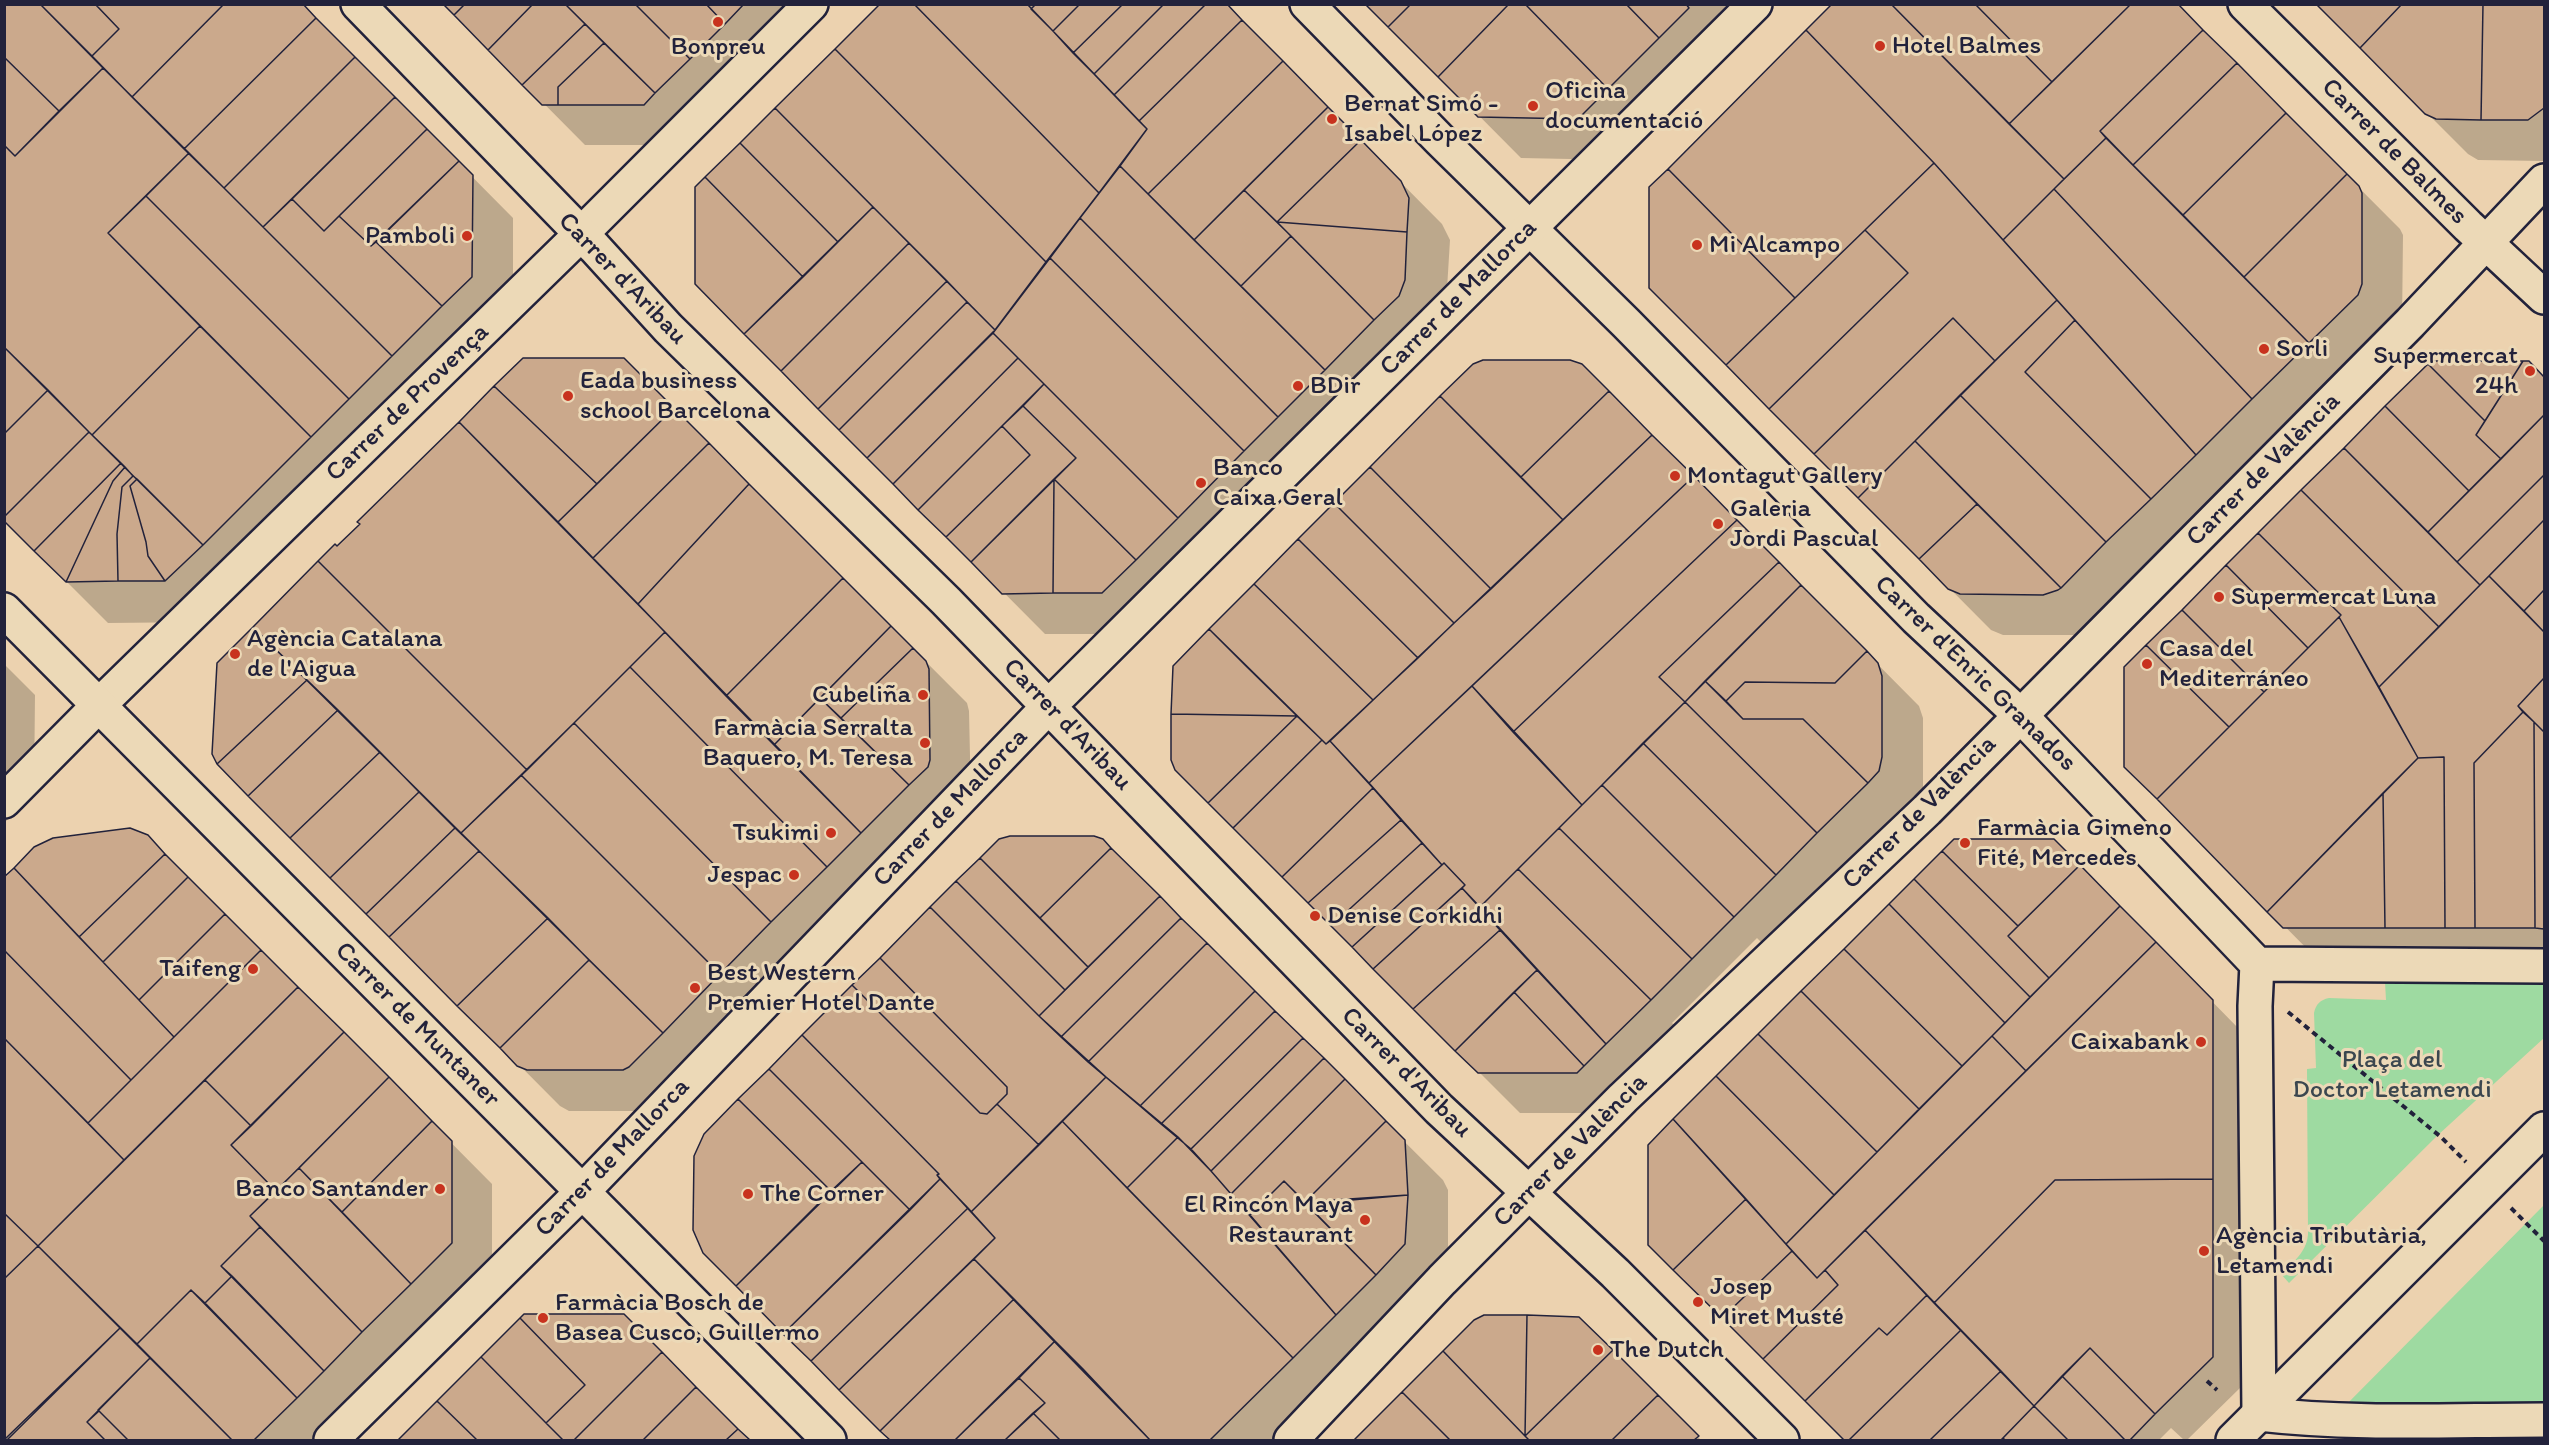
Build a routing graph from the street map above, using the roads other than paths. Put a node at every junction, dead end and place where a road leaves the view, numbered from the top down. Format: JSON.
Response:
{"nodes":[{"id":1,"x":358,"y":4,"type":"edge"},
{"id":2,"x":811,"y":4,"type":"edge"},
{"id":3,"x":1307,"y":4,"type":"edge"},
{"id":4,"x":1755,"y":4,"type":"edge"},
{"id":5,"x":2245,"y":4,"type":"edge"},
{"id":6,"x":2544,"y":181,"type":"edge"},
{"id":7,"x":1530,"y":227,"type":"junction"},
{"id":8,"x":580,"y":235,"type":"junction"},
{"id":9,"x":2486,"y":242,"type":"junction"},
{"id":10,"x":2544,"y":297,"type":"edge"},
{"id":11,"x":4,"y":610,"type":"edge"},
{"id":12,"x":99,"y":705,"type":"junction"},
{"id":13,"x":1049,"y":706,"type":"junction"},
{"id":14,"x":2019,"y":716,"type":"junction"},
{"id":15,"x":4,"y":801,"type":"edge"},
{"id":16,"x":2257,"y":964,"type":"junction"},
{"id":17,"x":2544,"y":966,"type":"edge"},
{"id":18,"x":2544,"y":1129,"type":"edge"},
{"id":19,"x":582,"y":1192,"type":"junction"},
{"id":20,"x":1531,"y":1193,"type":"junction"},
{"id":21,"x":2259,"y":1414,"type":"junction"},
{"id":22,"x":2544,"y":1420,"type":"edge"},
{"id":23,"x":331,"y":1440,"type":"edge"},
{"id":24,"x":829,"y":1440,"type":"edge"},
{"id":25,"x":1291,"y":1440,"type":"edge"},
{"id":26,"x":1782,"y":1440,"type":"edge"},
{"id":27,"x":2233,"y":1440,"type":"edge"}],
"edges":[{"from":1,"to":8,"type":"main road","name":"Carrer d'Aribau"},
{"from":2,"to":8,"type":"main road","name":"Carrer de Provença"},
{"from":3,"to":7,"type":"main road","name":"Carrer d'Enric Granados"},
{"from":4,"to":7,"type":"main road","name":"Carrer de Mallorca"},
{"from":5,"to":9,"type":"main road","name":"Carrer de Balmes"},
{"from":6,"to":9,"type":"main road","name":"Carrer de València"},
{"from":7,"to":13,"type":"main road","name":"Carrer de Mallorca"},
{"from":7,"to":14,"type":"main road","name":"Carrer d'Enric Granados"},
{"from":8,"to":12,"type":"main road","name":"Carrer de Provença"},
{"from":8,"to":13,"type":"main road","name":"Carrer d'Aribau"},
{"from":9,"to":10,"type":"main road","name":"Carrer de Balmes"},
{"from":9,"to":14,"type":"main road","name":"Carrer de València"},
{"from":11,"to":12,"type":"main road","name":"Carrer de Muntaner"},
{"from":12,"to":15,"type":"main road","name":"Carrer de Provença"},
{"from":12,"to":19,"type":"main road","name":"Carrer de Muntaner"},
{"from":13,"to":19,"type":"main road","name":"Carrer de Mallorca"},
{"from":13,"to":20,"type":"main road","name":"Carrer d'Aribau"},
{"from":14,"to":16,"type":"main road","name":"Carrer d'Enric Granados"},
{"from":14,"to":20,"type":"main road","name":"Carrer de València"},
{"from":16,"to":17,"type":"main road"},
{"from":16,"to":21,"type":"main road"},
{"from":18,"to":21,"type":"main road"},
{"from":19,"to":23,"type":"main road","name":"Carrer de Mallorca"},
{"from":19,"to":24,"type":"main road","name":"Carrer de Muntaner"},
{"from":20,"to":25,"type":"main road","name":"Carrer de València"},
{"from":20,"to":26,"type":"main road","name":"Carrer d'Aribau"},
{"from":21,"to":22,"type":"main road"},
{"from":21,"to":27,"type":"main road"}]}
